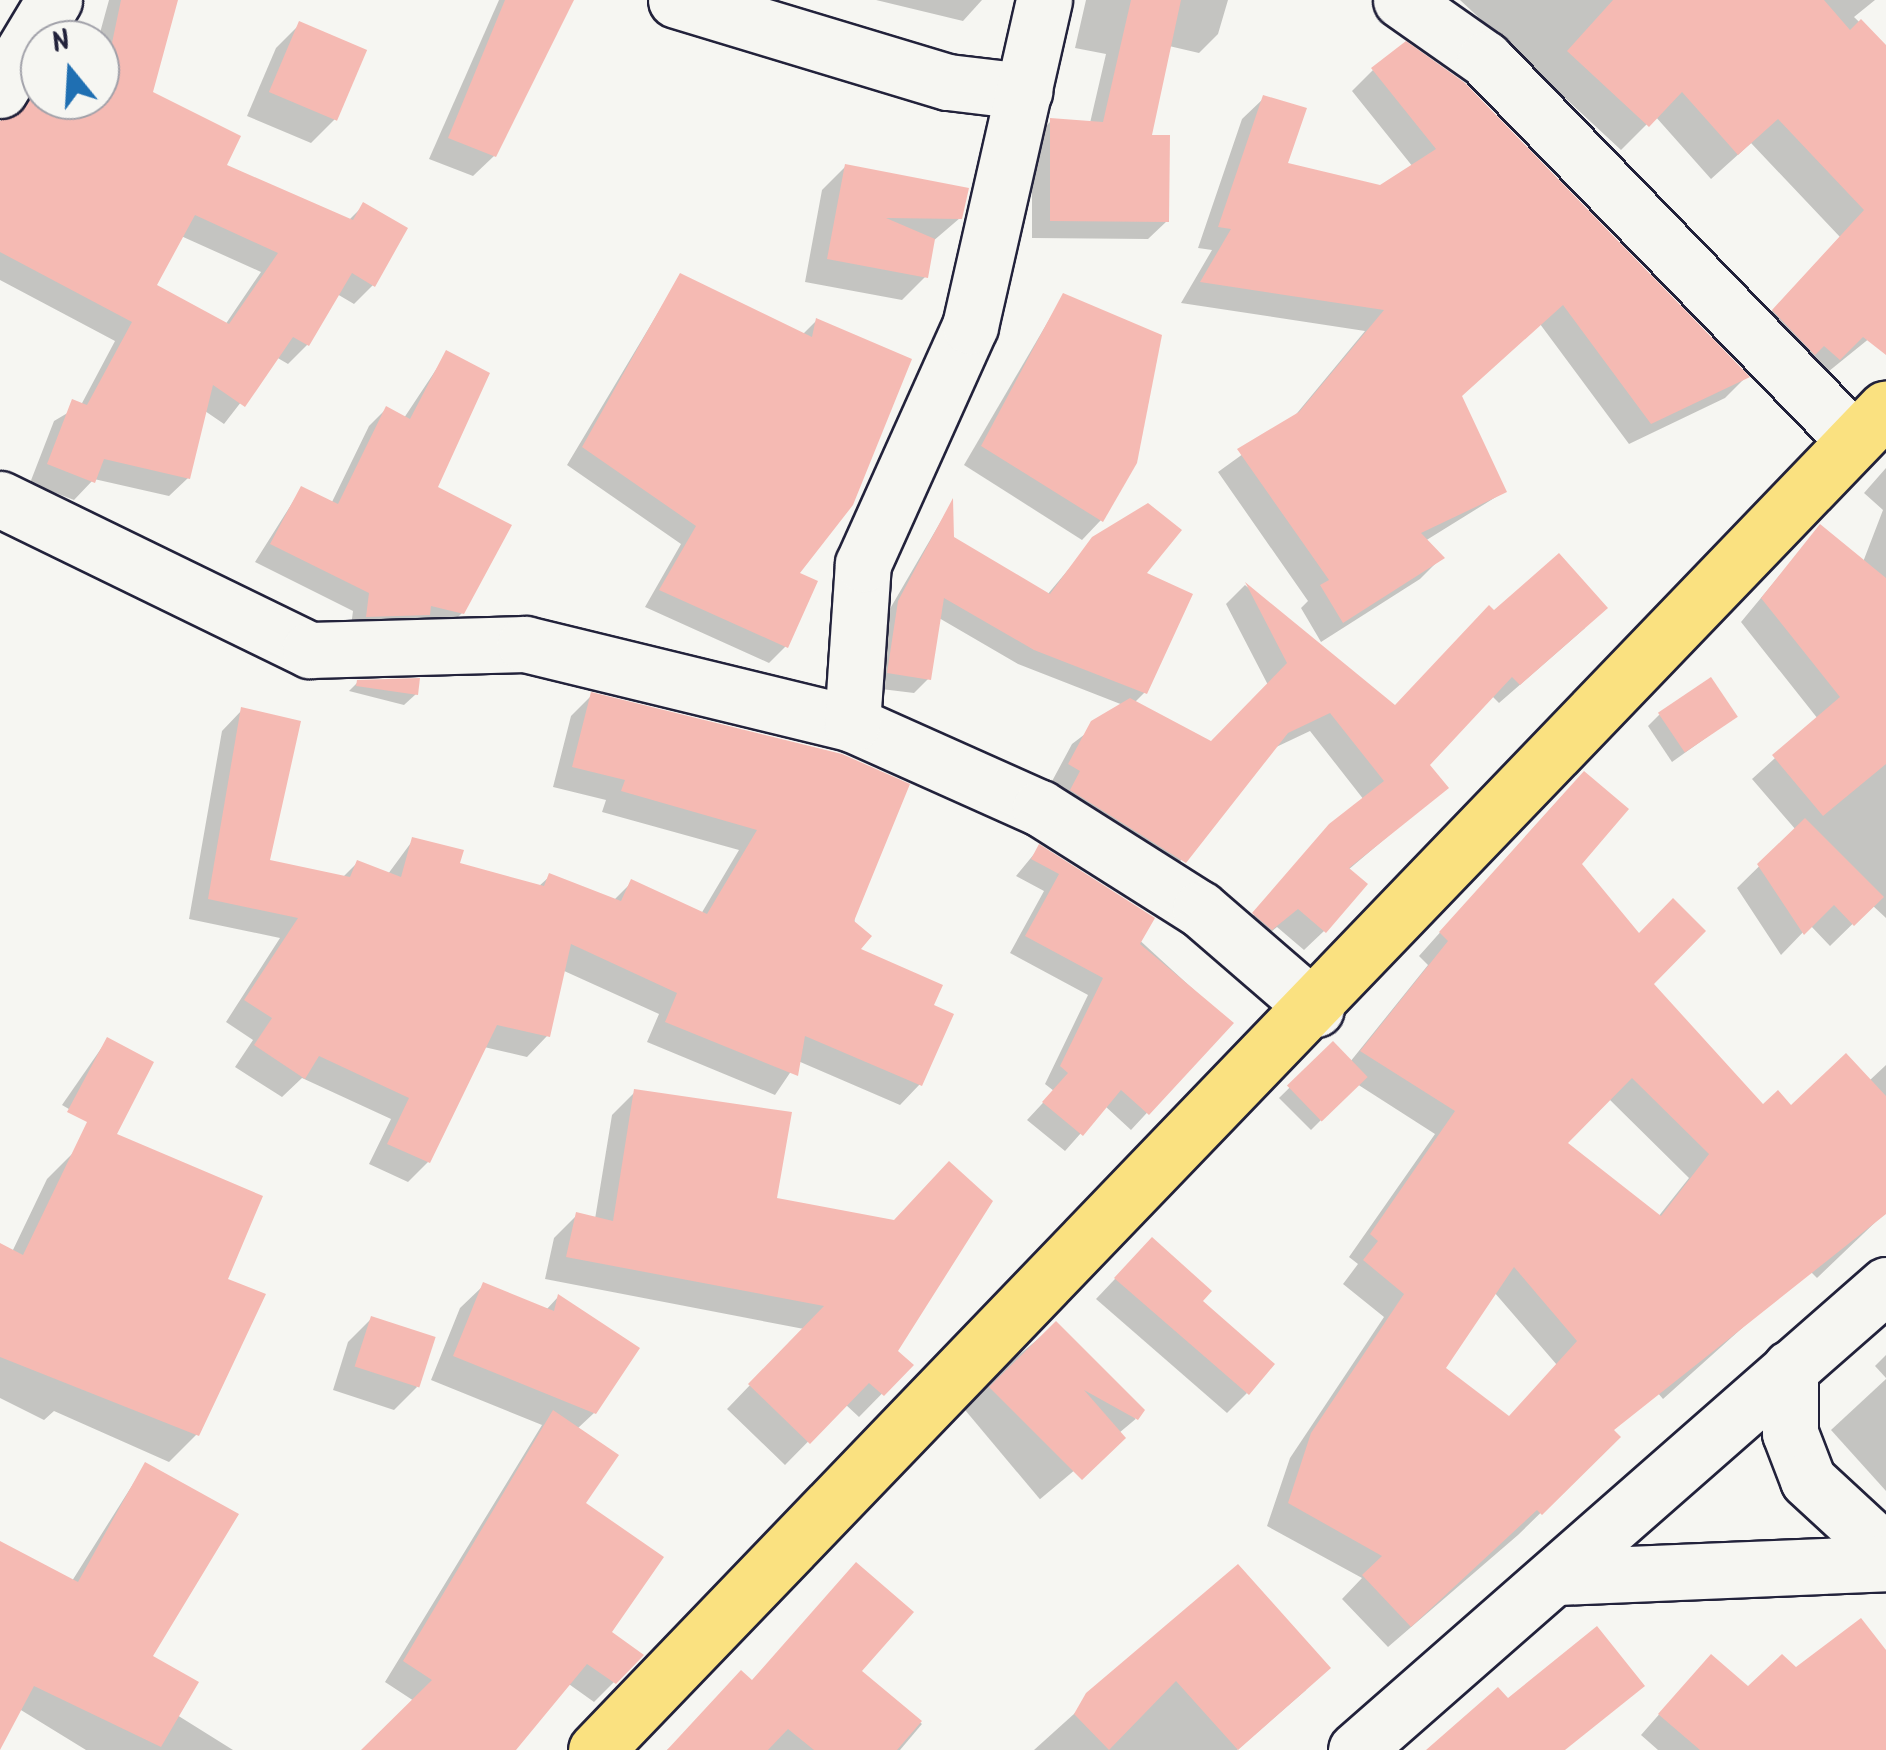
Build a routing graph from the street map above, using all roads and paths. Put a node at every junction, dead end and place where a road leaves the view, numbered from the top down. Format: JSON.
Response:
{"nodes":[{"id":1,"x":54,"y":0,"type":"edge"},
{"id":2,"x":676,"y":0,"type":"edge"},
{"id":3,"x":1044,"y":0,"type":"edge"},
{"id":4,"x":1402,"y":0,"type":"edge"},
{"id":5,"x":0,"y":90,"type":"edge"},
{"id":6,"x":1024,"y":91,"type":"junction"},
{"id":7,"x":1870,"y":424,"type":"edge"},
{"id":8,"x":0,"y":499,"type":"edge"},
{"id":9,"x":852,"y":724,"type":"junction"},
{"id":10,"x":1316,"y":1009,"type":"junction"},
{"id":11,"x":1886,"y":1285,"type":"edge"},
{"id":12,"x":1790,"y":1368,"type":"junction"},
{"id":13,"x":1886,"y":1552,"type":"edge"},
{"id":14,"x":1886,"y":1563,"type":"edge"},
{"id":15,"x":1558,"y":1577,"type":"junction"},
{"id":16,"x":596,"y":1750,"type":"edge"},
{"id":17,"x":1356,"y":1750,"type":"edge"}],
"edges":[{"from":1,"to":5,"type":"street"},
{"from":2,"to":6,"type":"street"},
{"from":3,"to":6,"type":"street"},
{"from":4,"to":7,"type":"street"},
{"from":6,"to":9,"type":"street"},
{"from":7,"to":10,"type":"main road"},
{"from":8,"to":9,"type":"street"},
{"from":9,"to":10,"type":"street"},
{"from":10,"to":16,"type":"main road"},
{"from":11,"to":12,"type":"street"},
{"from":12,"to":13,"type":"street"},
{"from":12,"to":15,"type":"street"},
{"from":14,"to":15,"type":"street"},
{"from":15,"to":17,"type":"street"}]}
